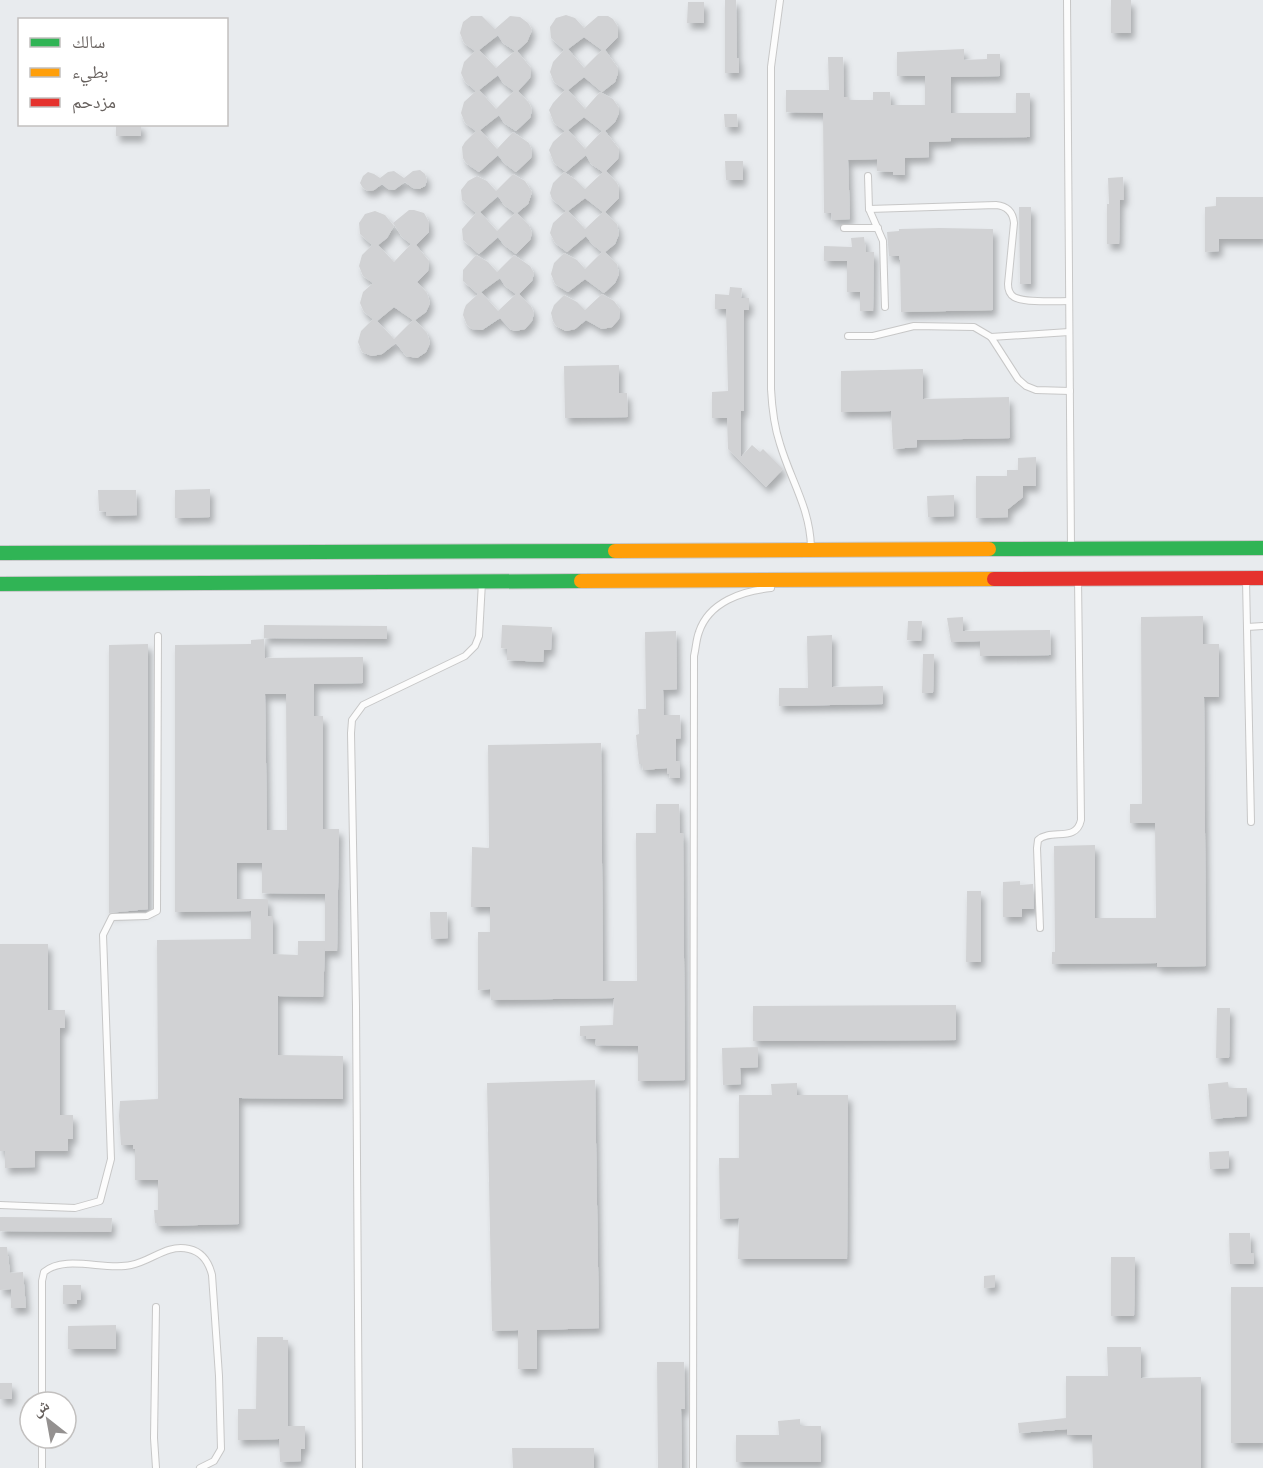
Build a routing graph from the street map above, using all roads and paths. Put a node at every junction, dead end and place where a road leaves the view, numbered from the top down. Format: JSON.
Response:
{"nodes":[{"id":1,"x":780,"y":0,"type":"edge"},
{"id":2,"x":1067,"y":0,"type":"edge"},
{"id":3,"x":868,"y":176,"type":"dead end"},
{"id":4,"x":869,"y":209,"type":"junction"},
{"id":5,"x":844,"y":228,"type":"dead end"},
{"id":6,"x":878,"y":228,"type":"junction"},
{"id":7,"x":1069,"y":301,"type":"junction"},
{"id":8,"x":885,"y":307,"type":"dead end"},
{"id":9,"x":1069,"y":333,"type":"junction"},
{"id":10,"x":848,"y":336,"type":"dead end"},
{"id":11,"x":991,"y":337,"type":"junction"},
{"id":12,"x":1070,"y":391,"type":"junction"},
{"id":13,"x":1263,"y":548,"type":"edge"},
{"id":14,"x":1071,"y":549,"type":"junction"},
{"id":15,"x":811,"y":550,"type":"junction"},
{"id":16,"x":0,"y":553,"type":"edge"},
{"id":17,"x":1246,"y":578,"type":"junction"},
{"id":18,"x":1263,"y":578,"type":"edge"},
{"id":19,"x":1078,"y":579,"type":"junction"},
{"id":20,"x":840,"y":580,"type":"junction"},
{"id":21,"x":482,"y":582,"type":"junction"},
{"id":22,"x":0,"y":584,"type":"edge"},
{"id":23,"x":1247,"y":627,"type":"junction"},
{"id":24,"x":1263,"y":627,"type":"edge"},
{"id":25,"x":159,"y":636,"type":"dead end"},
{"id":26,"x":1251,"y":822,"type":"dead end"},
{"id":27,"x":1040,"y":928,"type":"dead end"},
{"id":28,"x":0,"y":1205,"type":"edge"},
{"id":29,"x":156,"y":1307,"type":"dead end"},
{"id":30,"x":42,"y":1390,"type":"edge"},
{"id":31,"x":42,"y":1450,"type":"edge"},
{"id":32,"x":42,"y":1468,"type":"edge"},
{"id":33,"x":156,"y":1468,"type":"edge"},
{"id":34,"x":200,"y":1468,"type":"edge"},
{"id":35,"x":359,"y":1468,"type":"edge"},
{"id":36,"x":693,"y":1468,"type":"edge"}],
"edges":[{"from":1,"to":15,"type":"lane"},
{"from":2,"to":7,"type":"lane"},
{"from":3,"to":4,"type":"lane"},
{"from":4,"to":6,"type":"lane"},
{"from":4,"to":7,"type":"lane"},
{"from":5,"to":6,"type":"lane"},
{"from":6,"to":8,"type":"lane"},
{"from":7,"to":9,"type":"lane"},
{"from":9,"to":11,"type":"lane"},
{"from":9,"to":12,"type":"lane"},
{"from":10,"to":11,"type":"lane"},
{"from":11,"to":12,"type":"lane"},
{"from":12,"to":14,"type":"lane"},
{"from":13,"to":14,"type":"street"},
{"from":14,"to":15,"type":"street"},
{"from":15,"to":16,"type":"street"},
{"from":17,"to":18,"type":"street"},
{"from":17,"to":19,"type":"street"},
{"from":17,"to":23,"type":"lane"},
{"from":19,"to":20,"type":"street"},
{"from":19,"to":27,"type":"lane"},
{"from":20,"to":21,"type":"street"},
{"from":20,"to":36,"type":"lane"},
{"from":21,"to":22,"type":"street"},
{"from":21,"to":35,"type":"lane"},
{"from":23,"to":24,"type":"lane"},
{"from":23,"to":26,"type":"lane"},
{"from":25,"to":28,"type":"lane"},
{"from":29,"to":33,"type":"lane"},
{"from":30,"to":34,"type":"lane"},
{"from":31,"to":32,"type":"lane"}]}
